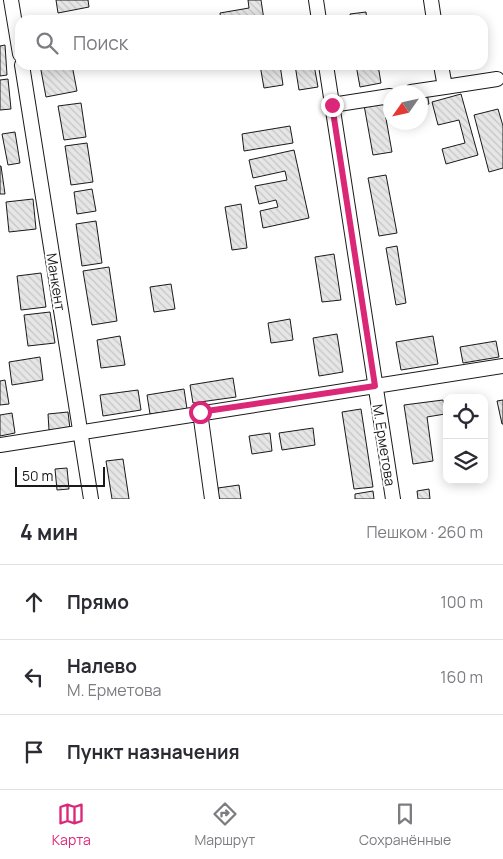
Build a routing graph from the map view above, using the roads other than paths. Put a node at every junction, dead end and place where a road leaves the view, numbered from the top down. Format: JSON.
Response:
{"nodes":[{"id":1,"x":11,"y":0,"type":"edge"},
{"id":2,"x":316,"y":0,"type":"edge"},
{"id":3,"x":431,"y":0,"type":"edge"},
{"id":4,"x":318,"y":15,"type":"edge"},
{"id":5,"x":433,"y":15,"type":"edge"},
{"id":6,"x":15,"y":24,"type":"edge"},
{"id":7,"x":23,"y":70,"type":"edge"},
{"id":8,"x":327,"y":70,"type":"edge"},
{"id":9,"x":442,"y":70,"type":"edge"},
{"id":10,"x":497,"y":79,"type":"dead end"},
{"id":11,"x":445,"y":87,"type":"junction"},
{"id":12,"x":428,"y":90,"type":"edge"},
{"id":13,"x":383,"y":97,"type":"edge"},
{"id":14,"x":332,"y":105,"type":"junction"},
{"id":15,"x":503,"y":366,"type":"edge"},
{"id":16,"x":375,"y":386,"type":"junction"},
{"id":17,"x":200,"y":412,"type":"junction"},
{"id":18,"x":80,"y":431,"type":"junction"},
{"id":19,"x":0,"y":445,"type":"edge"},
{"id":20,"x":91,"y":499,"type":"edge"},
{"id":21,"x":212,"y":499,"type":"edge"},
{"id":22,"x":393,"y":499,"type":"edge"}],
"edges":[{"from":1,"to":6,"type":"street"},
{"from":2,"to":4,"type":"street"},
{"from":3,"to":5,"type":"street"},
{"from":7,"to":18,"type":"street","name":"Манкент"},
{"from":8,"to":14,"type":"street","name":"М. Ерметова"},
{"from":9,"to":11,"type":"street"},
{"from":10,"to":11,"type":"street"},
{"from":11,"to":12,"type":"street"},
{"from":13,"to":14,"type":"street"},
{"from":14,"to":16,"type":"street","name":"М. Ерметова"},
{"from":15,"to":16,"type":"street"},
{"from":16,"to":17,"type":"street"},
{"from":16,"to":22,"type":"street","name":"М. Ерметова"},
{"from":17,"to":18,"type":"street"},
{"from":17,"to":21,"type":"street"},
{"from":18,"to":19,"type":"street"},
{"from":18,"to":20,"type":"street","name":"Манкент"}]}
